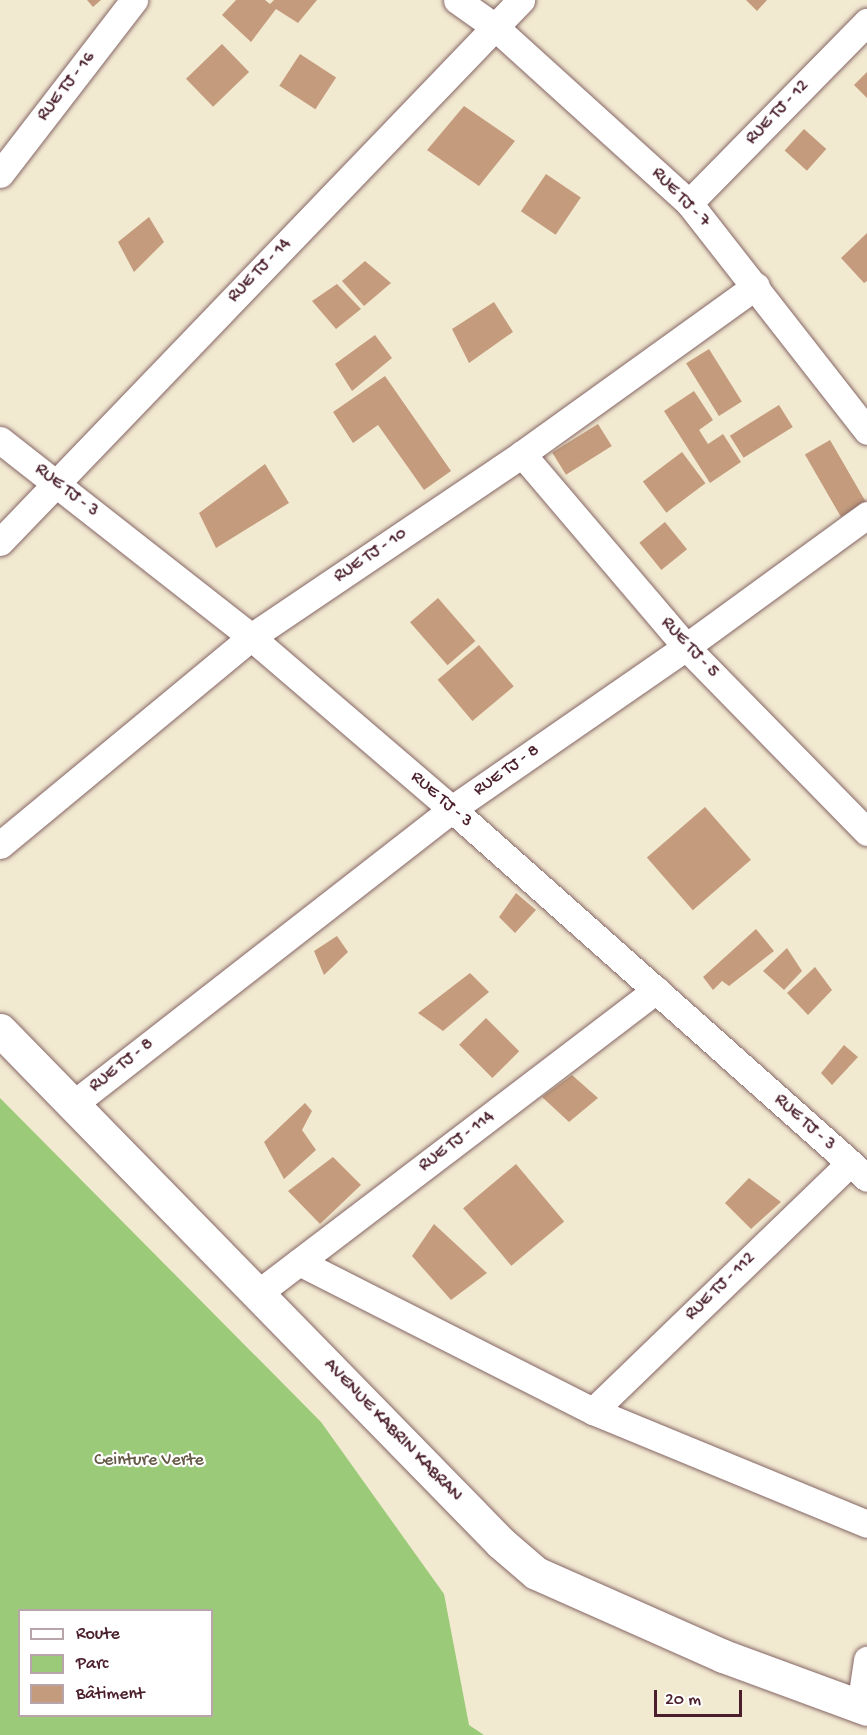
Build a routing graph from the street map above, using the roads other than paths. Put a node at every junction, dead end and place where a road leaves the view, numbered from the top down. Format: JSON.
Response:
{"nodes":[{"id":1,"x":134,"y":0,"type":"edge"},
{"id":2,"x":457,"y":0,"type":"edge"},
{"id":3,"x":521,"y":0,"type":"edge"},
{"id":4,"x":867,"y":22,"type":"edge"},
{"id":5,"x":495,"y":27,"type":"junction"},
{"id":6,"x":0,"y":174,"type":"edge"},
{"id":7,"x":690,"y":203,"type":"junction"},
{"id":8,"x":756,"y":286,"type":"junction"},
{"id":9,"x":867,"y":431,"type":"edge"},
{"id":10,"x":0,"y":440,"type":"edge"},
{"id":11,"x":522,"y":454,"type":"junction"},
{"id":12,"x":56,"y":484,"type":"junction"},
{"id":13,"x":867,"y":515,"type":"edge"},
{"id":14,"x":0,"y":542,"type":"edge"},
{"id":15,"x":251,"y":637,"type":"junction"},
{"id":16,"x":686,"y":647,"type":"junction"},
{"id":17,"x":452,"y":809,"type":"junction"},
{"id":18,"x":867,"y":832,"type":"edge"},
{"id":19,"x":0,"y":845,"type":"edge"},
{"id":20,"x":656,"y":990,"type":"junction"},
{"id":21,"x":0,"y":1030,"type":"edge"},
{"id":22,"x":72,"y":1106,"type":"junction"},
{"id":23,"x":858,"y":1171,"type":"edge"},
{"id":24,"x":299,"y":1262,"type":"junction"},
{"id":25,"x":257,"y":1294,"type":"junction"},
{"id":26,"x":593,"y":1411,"type":"junction"},
{"id":27,"x":867,"y":1524,"type":"edge"},
{"id":28,"x":867,"y":1660,"type":"edge"},
{"id":29,"x":864,"y":1708,"type":"edge"}],
"edges":[{"from":1,"to":6,"type":"street","name":"RUE TJ - 16"},
{"from":2,"to":5,"type":"street","name":"RUE TJ - 7"},
{"from":3,"to":5,"type":"street","name":"RUE TJ - 14"},
{"from":4,"to":7,"type":"street","name":"RUE TJ - 12"},
{"from":5,"to":7,"type":"street","name":"RUE TJ - 7"},
{"from":5,"to":12,"type":"street","name":"RUE TJ - 14"},
{"from":7,"to":8,"type":"street","name":"RUE TJ - 7"},
{"from":8,"to":9,"type":"street","name":"RUE TJ - 7"},
{"from":8,"to":11,"type":"street","name":"RUE TJ - 10"},
{"from":10,"to":12,"type":"street","name":"RUE TJ - 3"},
{"from":11,"to":15,"type":"street","name":"RUE TJ - 10"},
{"from":11,"to":16,"type":"street","name":"RUE TJ - 5"},
{"from":12,"to":14,"type":"street","name":"RUE TJ - 14"},
{"from":12,"to":15,"type":"street","name":"RUE TJ - 3"},
{"from":13,"to":16,"type":"street","name":"RUE TJ - 8"},
{"from":15,"to":17,"type":"street","name":"RUE TJ - 3"},
{"from":15,"to":19,"type":"street","name":"RUE TJ - 10"},
{"from":16,"to":17,"type":"street","name":"RUE TJ - 8"},
{"from":16,"to":18,"type":"street","name":"RUE TJ - 5"},
{"from":17,"to":20,"type":"street","name":"RUE TJ - 3"},
{"from":17,"to":22,"type":"street","name":"RUE TJ - 8"},
{"from":20,"to":23,"type":"street","name":"RUE TJ - 3"},
{"from":20,"to":24,"type":"street","name":"RUE TJ - 114"},
{"from":21,"to":22,"type":"street","name":"AVENUE KABRIN KABRAN"},
{"from":22,"to":25,"type":"street","name":"AVENUE KABRIN KABRAN"},
{"from":23,"to":26,"type":"street","name":"RUE TJ - 112"},
{"from":24,"to":25,"type":"street","name":"RUE TJ - 114"},
{"from":24,"to":26,"type":"street"},
{"from":25,"to":29,"type":"street","name":"AVENUE KABRIN KABRAN"},
{"from":26,"to":27,"type":"street"},
{"from":28,"to":29,"type":"street"}]}
